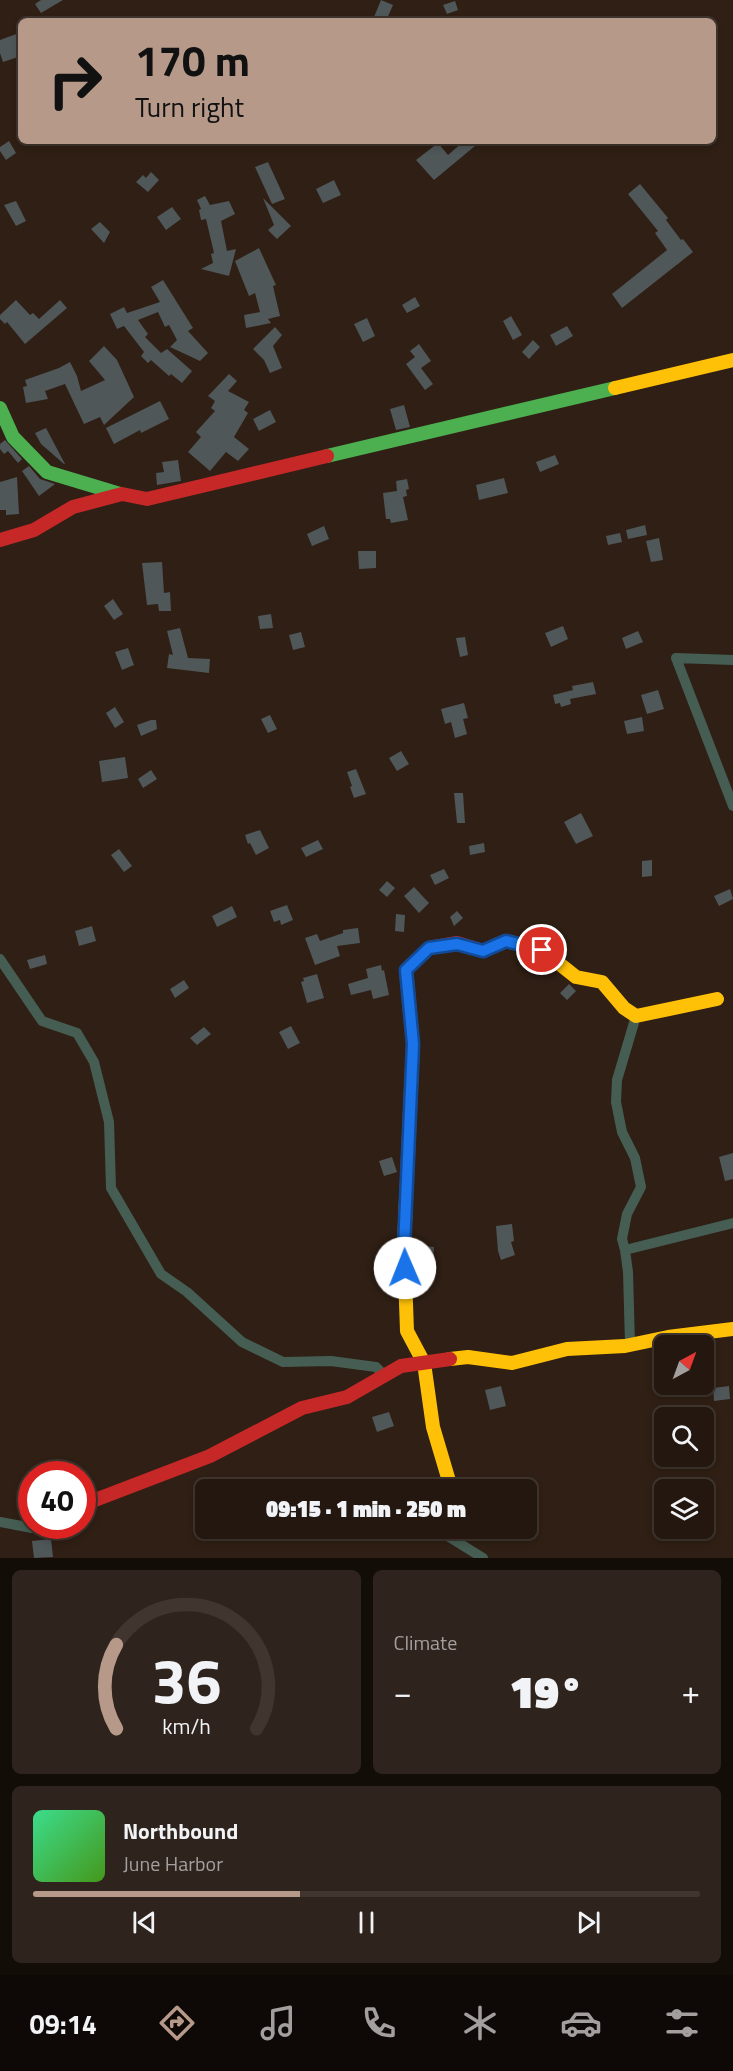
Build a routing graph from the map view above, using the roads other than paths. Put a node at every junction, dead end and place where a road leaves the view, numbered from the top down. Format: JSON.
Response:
{"nodes":[{"id":1,"x":733,"y":360,"type":"edge"},
{"id":2,"x":0,"y":408,"type":"edge"},
{"id":3,"x":122,"y":494,"type":"junction"},
{"id":4,"x":0,"y":540,"type":"edge"},
{"id":5,"x":733,"y":660,"type":"edge"},
{"id":6,"x":733,"y":806,"type":"edge"},
{"id":7,"x":0,"y":959,"type":"edge"},
{"id":8,"x":717,"y":999,"type":"dead end"},
{"id":9,"x":636,"y":1016,"type":"junction"},
{"id":10,"x":733,"y":1223,"type":"edge"},
{"id":11,"x":626,"y":1250,"type":"junction"},
{"id":12,"x":733,"y":1329,"type":"edge"},
{"id":13,"x":630,"y":1344,"type":"junction"},
{"id":14,"x":424,"y":1363,"type":"junction"},
{"id":15,"x":385,"y":1376,"type":"junction"},
{"id":16,"x":448,"y":1479,"type":"edge"},
{"id":17,"x":96,"y":1500,"type":"edge"},
{"id":18,"x":0,"y":1522,"type":"edge"},
{"id":19,"x":18,"y":1525,"type":"edge"},
{"id":20,"x":452,"y":1539,"type":"edge"},
{"id":21,"x":483,"y":1558,"type":"edge"}],
"edges":[{"from":1,"to":3,"type":"street"},
{"from":2,"to":3,"type":"street"},
{"from":3,"to":4,"type":"street"},
{"from":5,"to":6,"type":"street"},
{"from":7,"to":15,"type":"street"},
{"from":8,"to":9,"type":"street"},
{"from":9,"to":11,"type":"street"},
{"from":9,"to":14,"type":"street"},
{"from":10,"to":11,"type":"street"},
{"from":11,"to":13,"type":"street"},
{"from":12,"to":13,"type":"street"},
{"from":13,"to":14,"type":"street"},
{"from":14,"to":15,"type":"street"},
{"from":14,"to":16,"type":"street"},
{"from":15,"to":17,"type":"street"},
{"from":18,"to":19,"type":"street"},
{"from":20,"to":21,"type":"street"}]}
